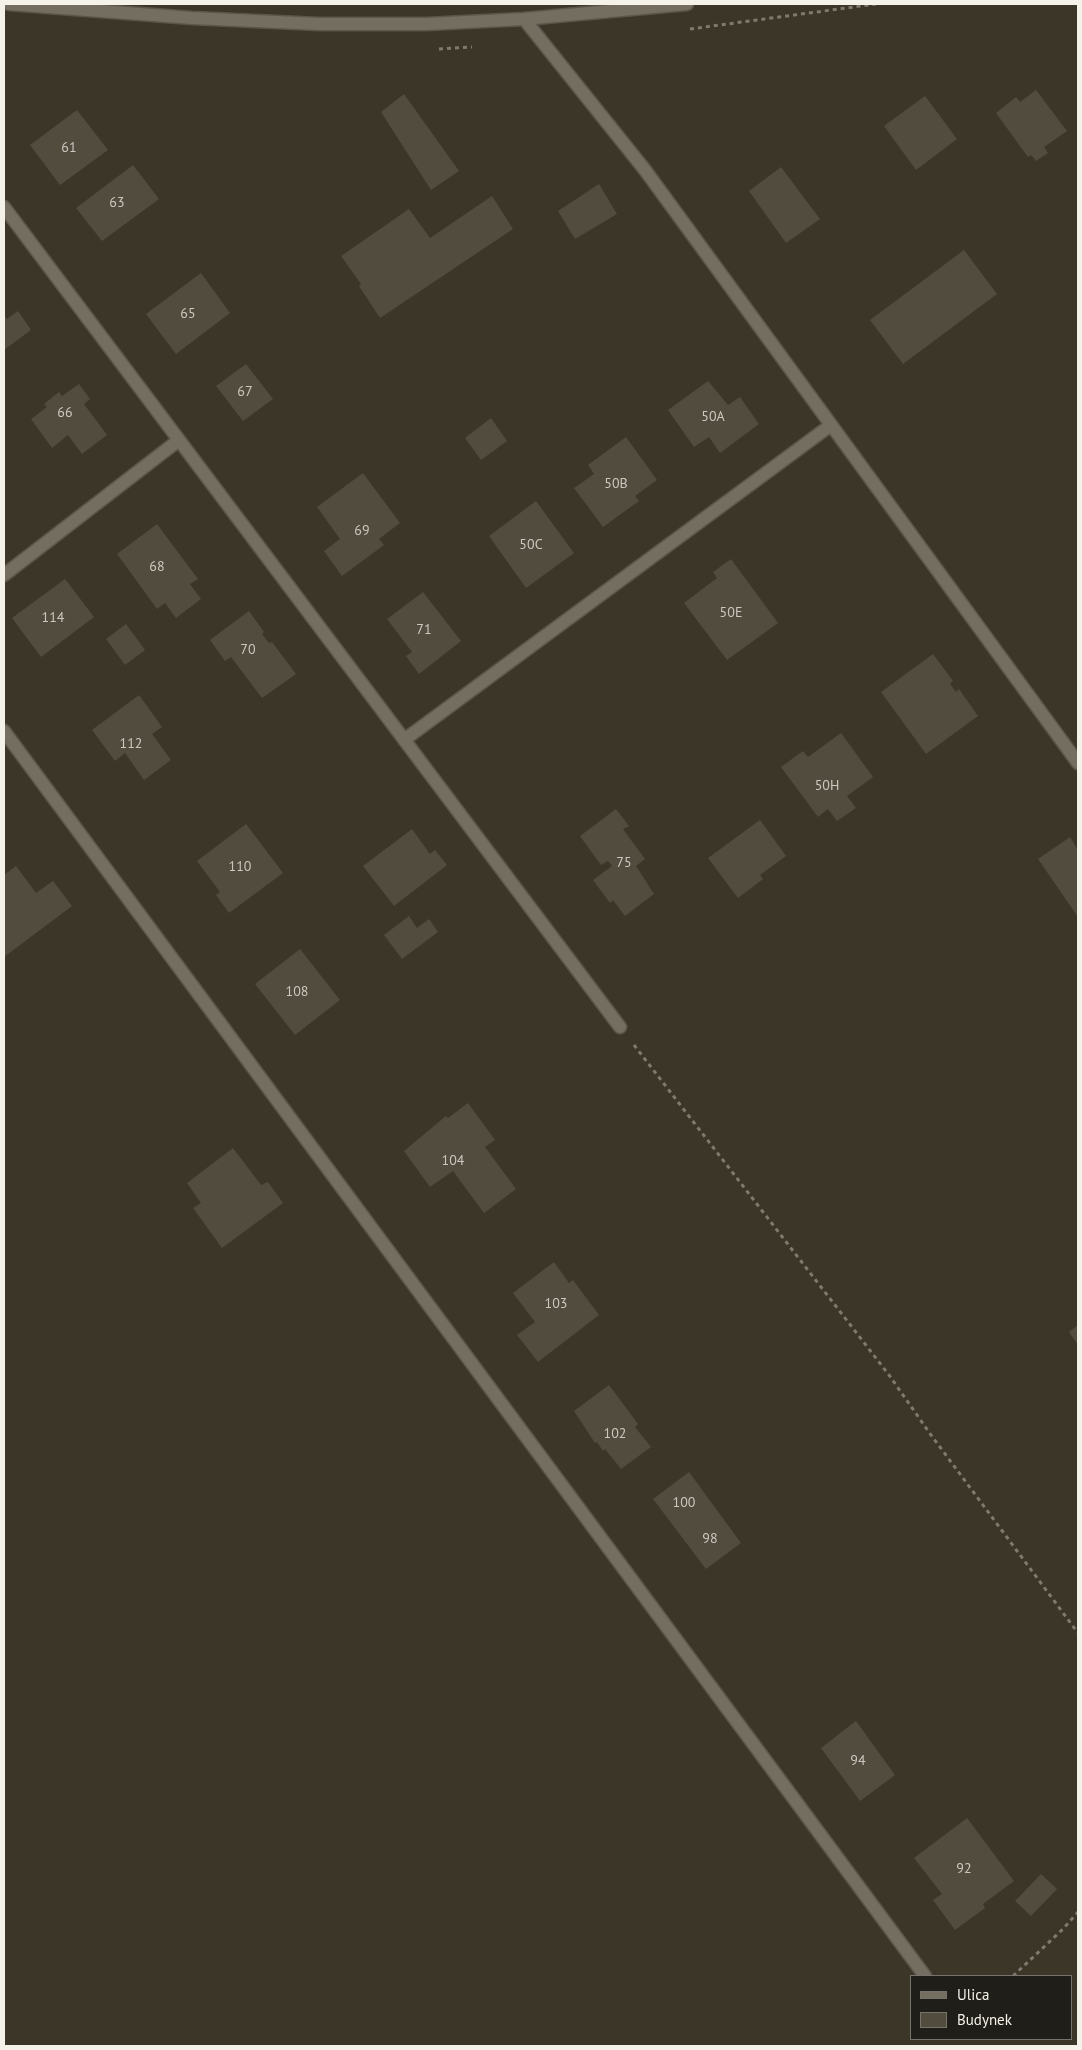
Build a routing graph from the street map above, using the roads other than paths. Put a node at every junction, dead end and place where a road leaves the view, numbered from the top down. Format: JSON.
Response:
{"nodes":[{"id":1,"x":9,"y":4,"type":"edge"},
{"id":2,"x":687,"y":4,"type":"edge"},
{"id":3,"x":524,"y":19,"type":"junction"},
{"id":4,"x":4,"y":207,"type":"edge"},
{"id":5,"x":831,"y":425,"type":"junction"},
{"id":6,"x":179,"y":440,"type":"junction"},
{"id":7,"x":4,"y":575,"type":"edge"},
{"id":8,"x":4,"y":731,"type":"edge"},
{"id":9,"x":404,"y":740,"type":"junction"},
{"id":10,"x":1078,"y":763,"type":"edge"},
{"id":11,"x":620,"y":1027,"type":"road end"},
{"id":12,"x":924,"y":1975,"type":"edge"}],
"edges":[{"from":1,"to":3,"type":"street"},
{"from":2,"to":3,"type":"street"},
{"from":3,"to":5,"type":"street"},
{"from":4,"to":6,"type":"street"},
{"from":5,"to":9,"type":"street"},
{"from":5,"to":10,"type":"street"},
{"from":6,"to":7,"type":"street"},
{"from":6,"to":9,"type":"street"},
{"from":8,"to":12,"type":"street"},
{"from":9,"to":11,"type":"street"}]}
